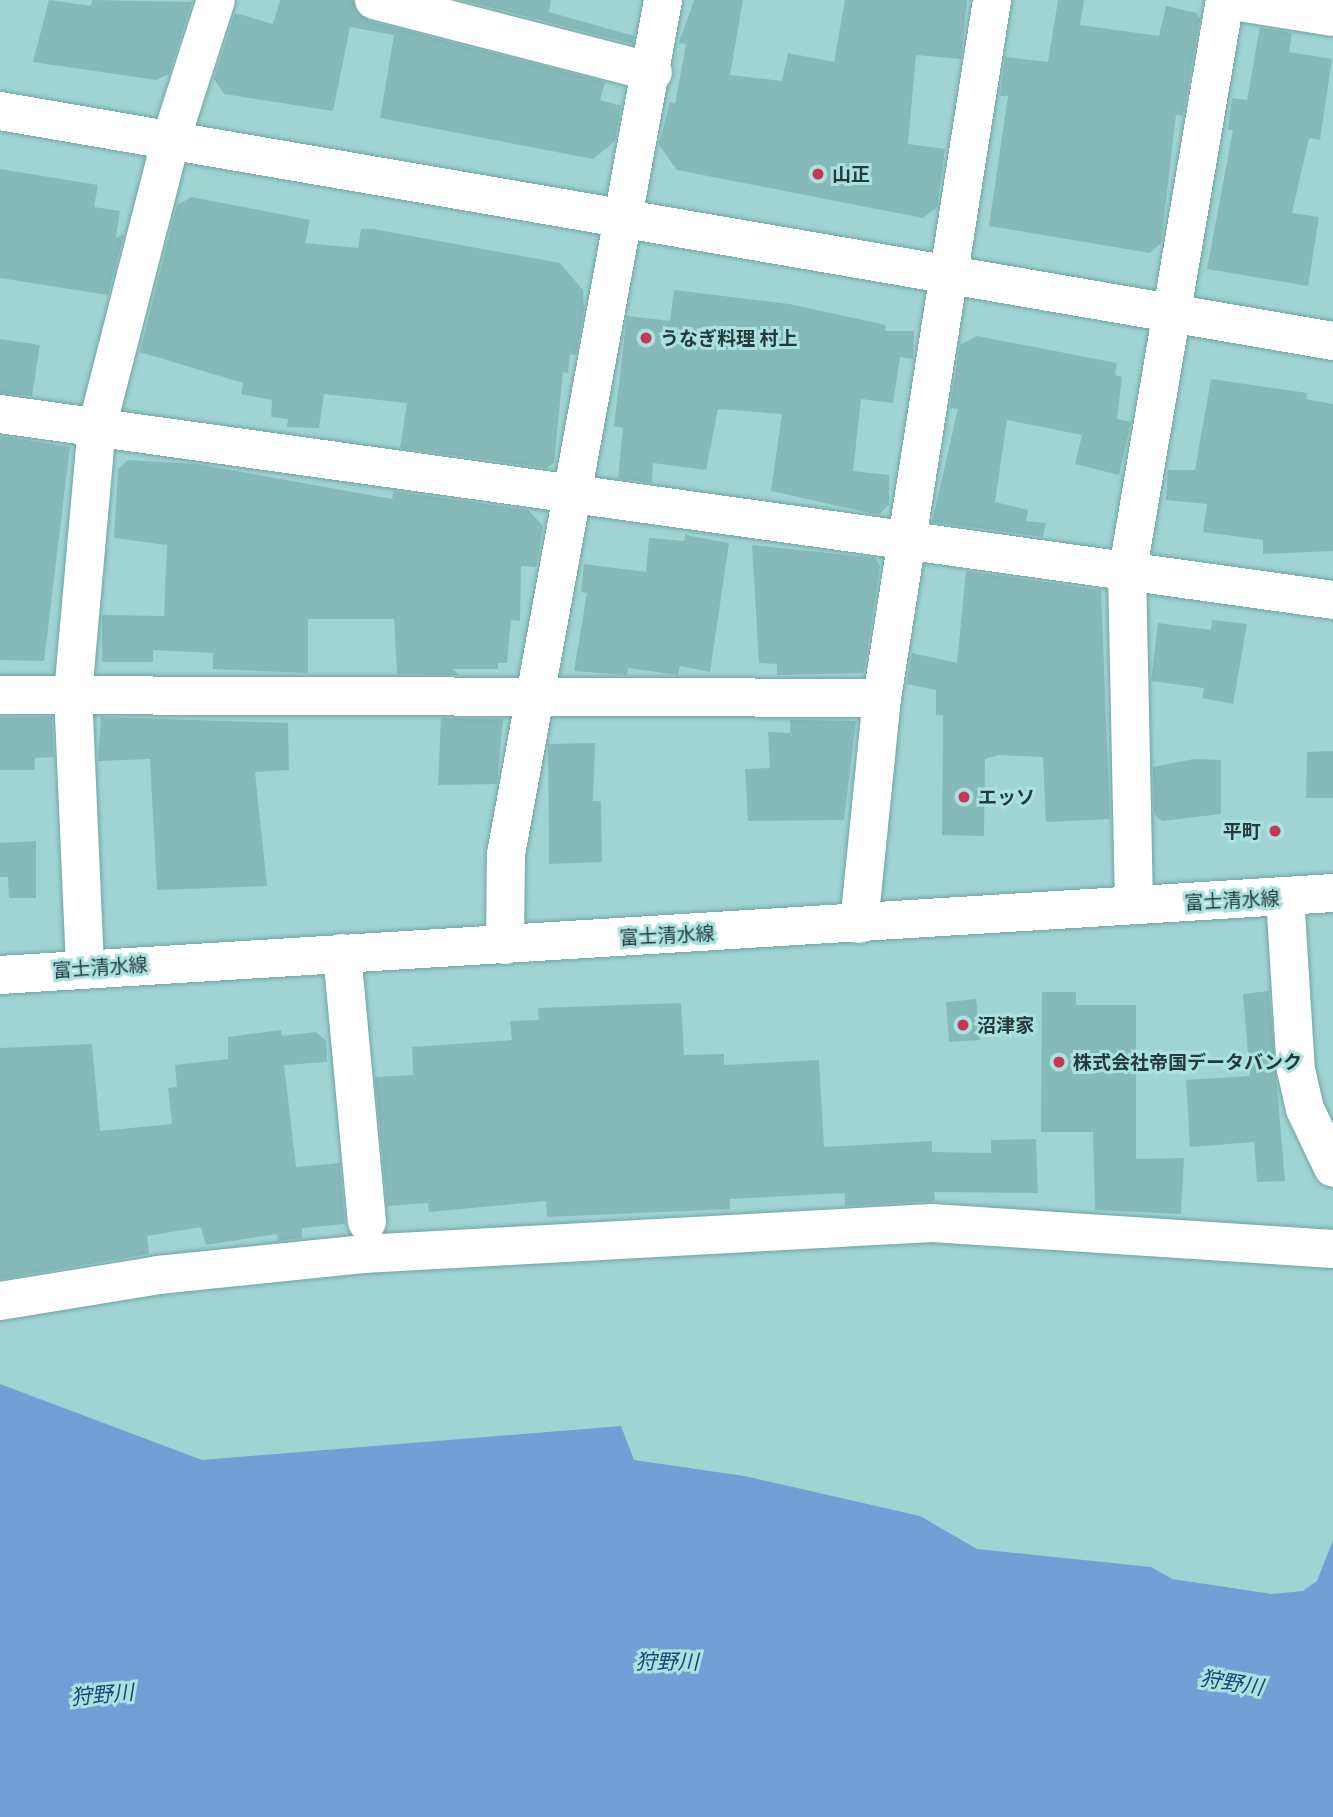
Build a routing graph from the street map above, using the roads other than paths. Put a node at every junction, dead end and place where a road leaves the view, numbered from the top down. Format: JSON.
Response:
{"nodes":[{"id":1,"x":216,"y":0,"type":"edge"},
{"id":2,"x":374,"y":0,"type":"edge"},
{"id":3,"x":663,"y":0,"type":"edge"},
{"id":4,"x":992,"y":0,"type":"edge"},
{"id":5,"x":1226,"y":0,"type":"edge"},
{"id":6,"x":1333,"y":17,"type":"edge"},
{"id":7,"x":653,"y":72,"type":"junction"},
{"id":8,"x":0,"y":111,"type":"edge"},
{"id":9,"x":171,"y":139,"type":"junction"},
{"id":10,"x":621,"y":214,"type":"junction"},
{"id":11,"x":949,"y":272,"type":"junction"},
{"id":12,"x":1173,"y":312,"type":"junction"},
{"id":13,"x":1333,"y":341,"type":"edge"},
{"id":14,"x":0,"y":414,"type":"edge"},
{"id":15,"x":97,"y":427,"type":"junction"},
{"id":16,"x":570,"y":496,"type":"junction"},
{"id":17,"x":905,"y":544,"type":"junction"},
{"id":18,"x":1127,"y":575,"type":"junction"},
{"id":19,"x":1333,"y":600,"type":"edge"},
{"id":20,"x":73,"y":694,"type":"junction"},
{"id":21,"x":0,"y":695,"type":"edge"},
{"id":22,"x":537,"y":697,"type":"junction"},
{"id":23,"x":882,"y":698,"type":"junction"},
{"id":24,"x":1333,"y":893,"type":"edge"},
{"id":25,"x":1285,"y":897,"type":"junction"},
{"id":26,"x":1134,"y":904,"type":"junction"},
{"id":27,"x":859,"y":924,"type":"junction"},
{"id":28,"x":505,"y":945,"type":"junction"},
{"id":29,"x":342,"y":953,"type":"junction"},
{"id":30,"x":85,"y":967,"type":"junction"},
{"id":31,"x":0,"y":975,"type":"edge"},
{"id":32,"x":1333,"y":1168,"type":"edge"},
{"id":33,"x":367,"y":1222,"type":"dead end"},
{"id":34,"x":1333,"y":1250,"type":"edge"},
{"id":35,"x":0,"y":1301,"type":"edge"}],
"edges":[{"from":1,"to":9,"type":"street"},
{"from":2,"to":7,"type":"street"},
{"from":3,"to":7,"type":"street"},
{"from":4,"to":11,"type":"street"},
{"from":5,"to":6,"type":"street"},
{"from":5,"to":12,"type":"street"},
{"from":7,"to":10,"type":"street"},
{"from":8,"to":9,"type":"street"},
{"from":9,"to":10,"type":"street"},
{"from":9,"to":15,"type":"street"},
{"from":10,"to":11,"type":"street"},
{"from":10,"to":16,"type":"street"},
{"from":11,"to":12,"type":"street"},
{"from":11,"to":17,"type":"street"},
{"from":12,"to":13,"type":"street"},
{"from":12,"to":18,"type":"street"},
{"from":14,"to":15,"type":"street"},
{"from":15,"to":16,"type":"street"},
{"from":15,"to":20,"type":"street"},
{"from":16,"to":17,"type":"street"},
{"from":16,"to":22,"type":"street"},
{"from":17,"to":18,"type":"street"},
{"from":17,"to":23,"type":"street"},
{"from":18,"to":19,"type":"street"},
{"from":18,"to":26,"type":"street"},
{"from":20,"to":21,"type":"street"},
{"from":20,"to":22,"type":"street"},
{"from":20,"to":30,"type":"street"},
{"from":22,"to":23,"type":"street"},
{"from":22,"to":28,"type":"street"},
{"from":23,"to":27,"type":"street"},
{"from":24,"to":25,"type":"street","name":"富士清水線"},
{"from":25,"to":26,"type":"street","name":"富士清水線"},
{"from":25,"to":32,"type":"street"},
{"from":26,"to":27,"type":"street","name":"富士清水線"},
{"from":27,"to":28,"type":"street","name":"富士清水線"},
{"from":28,"to":29,"type":"street","name":"富士清水線"},
{"from":29,"to":30,"type":"street","name":"富士清水線"},
{"from":29,"to":33,"type":"street"},
{"from":30,"to":31,"type":"street","name":"富士清水線"},
{"from":34,"to":35,"type":"street"}]}
